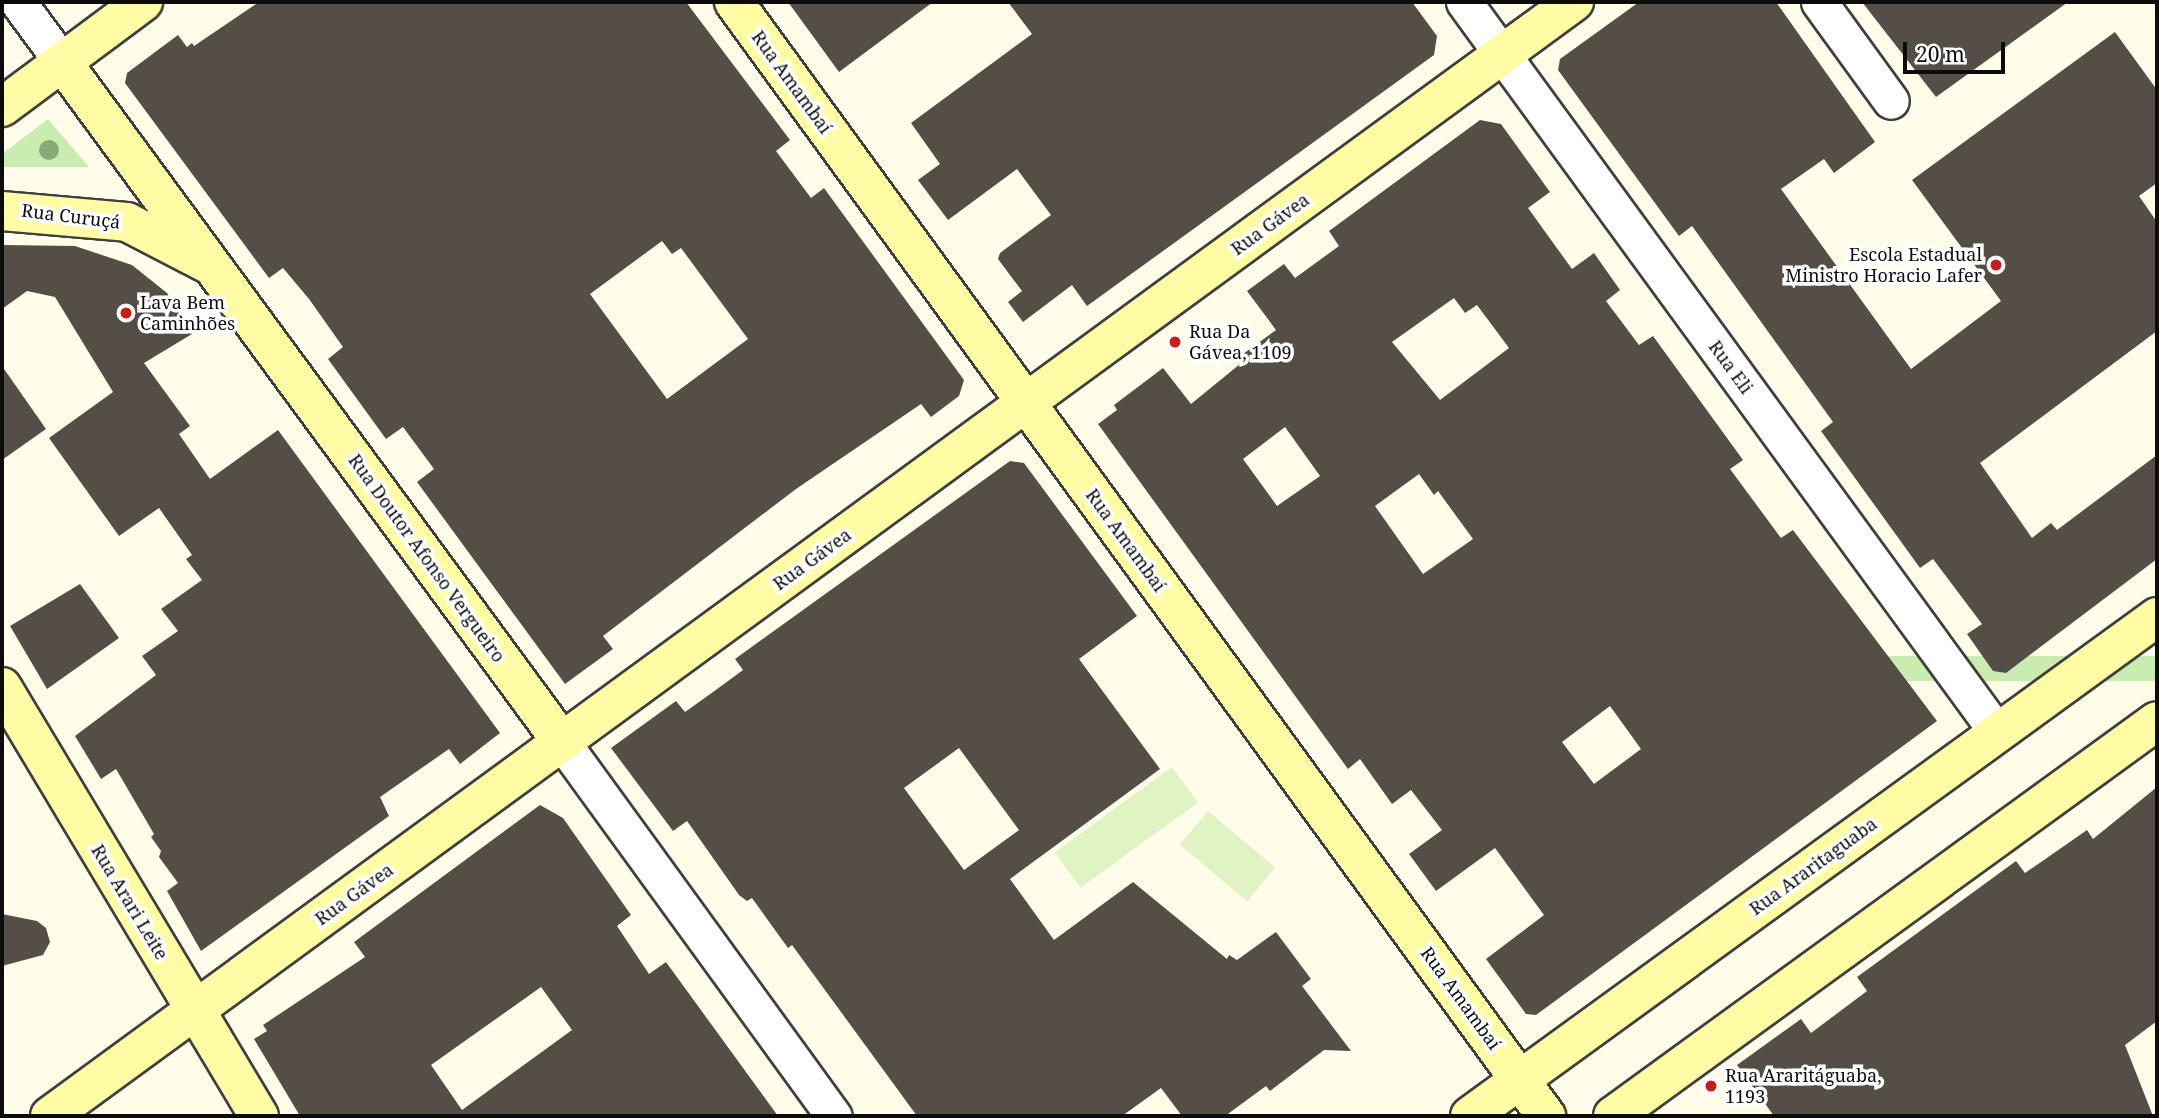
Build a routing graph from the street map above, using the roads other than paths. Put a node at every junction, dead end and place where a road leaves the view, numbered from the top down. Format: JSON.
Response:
{"nodes":[{"id":1,"x":18,"y":2,"type":"edge"},
{"id":2,"x":143,"y":2,"type":"edge"},
{"id":3,"x":734,"y":2,"type":"edge"},
{"id":4,"x":1464,"y":2,"type":"edge"},
{"id":5,"x":1574,"y":2,"type":"edge"},
{"id":6,"x":1819,"y":2,"type":"edge"},
{"id":7,"x":1502,"y":54,"type":"junction"},
{"id":8,"x":61,"y":62,"type":"junction"},
{"id":9,"x":1891,"y":101,"type":"dead end"},
{"id":10,"x":2,"y":107,"type":"edge"},
{"id":11,"x":2,"y":211,"type":"edge"},
{"id":12,"x":214,"y":267,"type":"junction"},
{"id":13,"x":1025,"y":403,"type":"junction"},
{"id":14,"x":2157,"y":617,"type":"edge"},
{"id":15,"x":2,"y":687,"type":"edge"},
{"id":16,"x":2157,"y":721,"type":"edge"},
{"id":17,"x":1997,"y":732,"type":"junction"},
{"id":18,"x":562,"y":742,"type":"junction"},
{"id":19,"x":195,"y":1010,"type":"junction"},
{"id":20,"x":1518,"y":1078,"type":"junction"},
{"id":21,"x":50,"y":1116,"type":"edge"},
{"id":22,"x":258,"y":1116,"type":"edge"},
{"id":23,"x":834,"y":1116,"type":"edge"},
{"id":24,"x":1470,"y":1116,"type":"edge"},
{"id":25,"x":1498,"y":1116,"type":"edge"},
{"id":26,"x":1546,"y":1116,"type":"edge"},
{"id":27,"x":1614,"y":1116,"type":"edge"}],
"edges":[{"from":1,"to":8,"type":"street","name":"Rua Doutor Afonso Vergueiro"},
{"from":2,"to":8,"type":"main road"},
{"from":3,"to":13,"type":"main road","name":"Rua Amambaí"},
{"from":4,"to":7,"type":"street","name":"Rua Eli"},
{"from":5,"to":7,"type":"main road","name":"Rua Gávea"},
{"from":6,"to":9,"type":"street"},
{"from":7,"to":13,"type":"main road","name":"Rua Gávea"},
{"from":7,"to":17,"type":"street","name":"Rua Eli"},
{"from":8,"to":10,"type":"main road"},
{"from":8,"to":12,"type":"main road","name":"Rua Doutor Afonso Vergueiro"},
{"from":11,"to":12,"type":"main road","name":"Rua Curuçá"},
{"from":12,"to":18,"type":"main road","name":"Rua Doutor Afonso Vergueiro"},
{"from":13,"to":18,"type":"main road","name":"Rua Gávea"},
{"from":13,"to":20,"type":"main road","name":"Rua Amambaí"},
{"from":14,"to":17,"type":"main road","name":"Rua Araritaguaba"},
{"from":15,"to":19,"type":"main road","name":"Rua Arari Leite"},
{"from":16,"to":27,"type":"main road"},
{"from":17,"to":20,"type":"main road","name":"Rua Araritaguaba"},
{"from":18,"to":19,"type":"main road","name":"Rua Gávea"},
{"from":18,"to":23,"type":"street","name":"Rua Doutor Afonso Vergueiro"},
{"from":19,"to":21,"type":"main road","name":"Rua Gávea"},
{"from":19,"to":22,"type":"main road","name":"Rua Arari Leite"},
{"from":20,"to":24,"type":"main road","name":"Rua Araritaguaba"},
{"from":20,"to":25,"type":"main road"},
{"from":20,"to":26,"type":"main road","name":"Rua Amambaí"}]}
